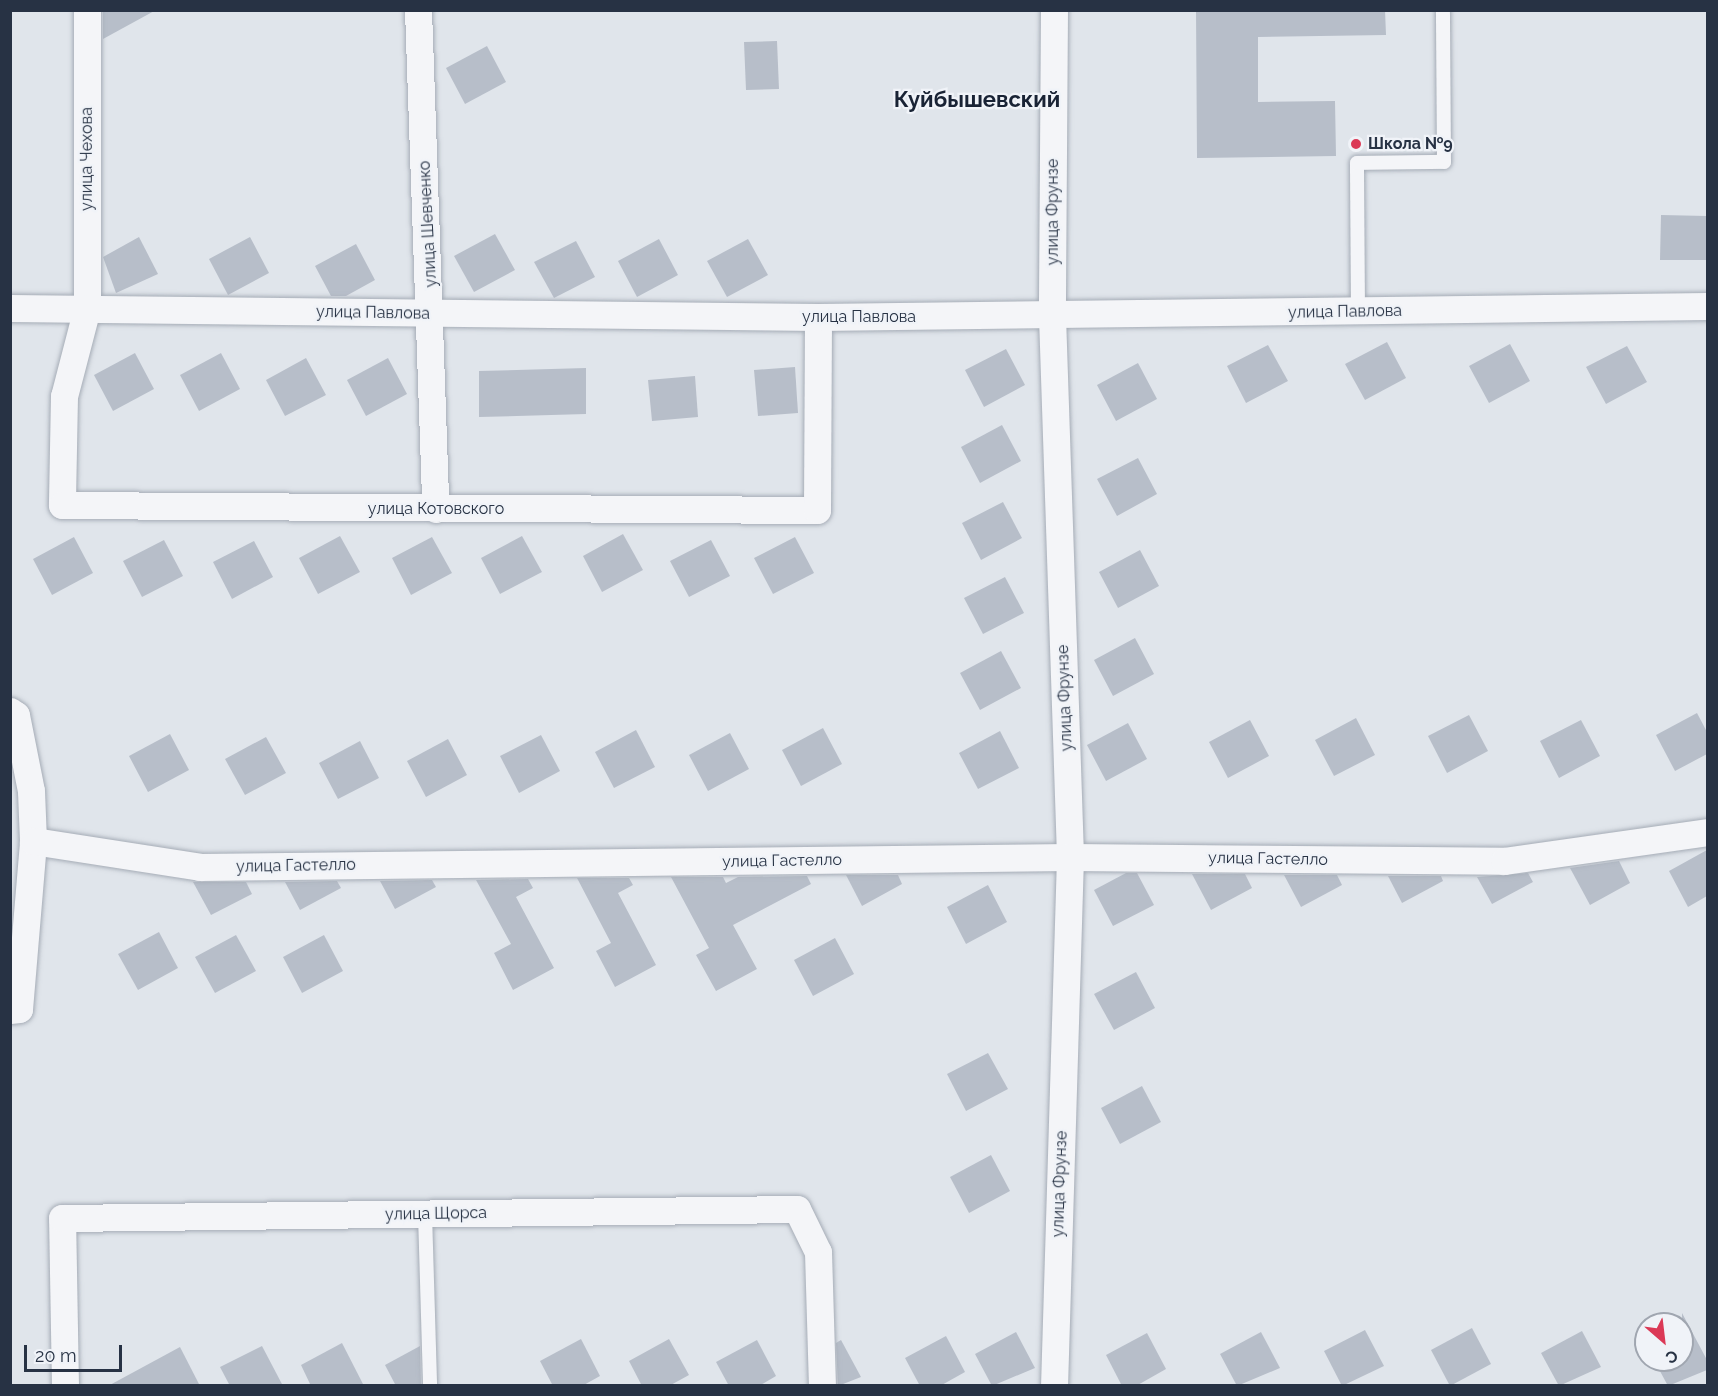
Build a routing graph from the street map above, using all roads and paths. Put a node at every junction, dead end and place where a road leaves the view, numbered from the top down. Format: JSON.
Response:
{"nodes":[{"id":1,"x":87,"y":10,"type":"edge"},
{"id":2,"x":418,"y":10,"type":"edge"},
{"id":3,"x":1054,"y":10,"type":"edge"},
{"id":4,"x":1443,"y":10,"type":"edge"},
{"id":5,"x":1707,"y":306,"type":"edge"},
{"id":6,"x":10,"y":308,"type":"edge"},
{"id":7,"x":87,"y":308,"type":"junction"},
{"id":8,"x":1358,"y":312,"type":"junction"},
{"id":9,"x":432,"y":314,"type":"junction"},
{"id":10,"x":1052,"y":316,"type":"junction"},
{"id":11,"x":818,"y":317,"type":"junction"},
{"id":12,"x":435,"y":509,"type":"junction"},
{"id":13,"x":10,"y":711,"type":"edge"},
{"id":14,"x":1707,"y":832,"type":"edge"},
{"id":15,"x":33,"y":841,"type":"junction"},
{"id":16,"x":1070,"y":857,"type":"junction"},
{"id":17,"x":10,"y":1010,"type":"edge"},
{"id":18,"x":425,"y":1214,"type":"junction"},
{"id":19,"x":65,"y":1386,"type":"edge"},
{"id":20,"x":430,"y":1386,"type":"edge"},
{"id":21,"x":822,"y":1386,"type":"edge"},
{"id":22,"x":1054,"y":1386,"type":"edge"}],
"edges":[{"from":1,"to":7,"type":"street","name":"улица Чехова"},
{"from":2,"to":9,"type":"street","name":"улица Шевченко"},
{"from":3,"to":10,"type":"street","name":"улица Фрунзе"},
{"from":4,"to":8,"type":"lane"},
{"from":5,"to":8,"type":"street","name":"улица Павлова"},
{"from":6,"to":7,"type":"street","name":"улица Павлова"},
{"from":7,"to":9,"type":"street","name":"улица Павлова"},
{"from":7,"to":12,"type":"street","name":"улица Котовского"},
{"from":8,"to":10,"type":"street","name":"улица Павлова"},
{"from":9,"to":11,"type":"street","name":"улица Павлова"},
{"from":9,"to":12,"type":"street","name":"улица Шевченко"},
{"from":10,"to":11,"type":"street","name":"улица Павлова"},
{"from":10,"to":16,"type":"street","name":"улица Фрунзе"},
{"from":11,"to":12,"type":"street","name":"улица Котовского"},
{"from":13,"to":15,"type":"street"},
{"from":14,"to":16,"type":"street","name":"улица Гастелло"},
{"from":15,"to":16,"type":"street","name":"улица Гастелло"},
{"from":15,"to":17,"type":"street"},
{"from":16,"to":22,"type":"street","name":"улица Фрунзе"},
{"from":18,"to":19,"type":"street","name":"улица Щорса"},
{"from":18,"to":20,"type":"lane"},
{"from":18,"to":21,"type":"street","name":"улица Щорса"}]}
